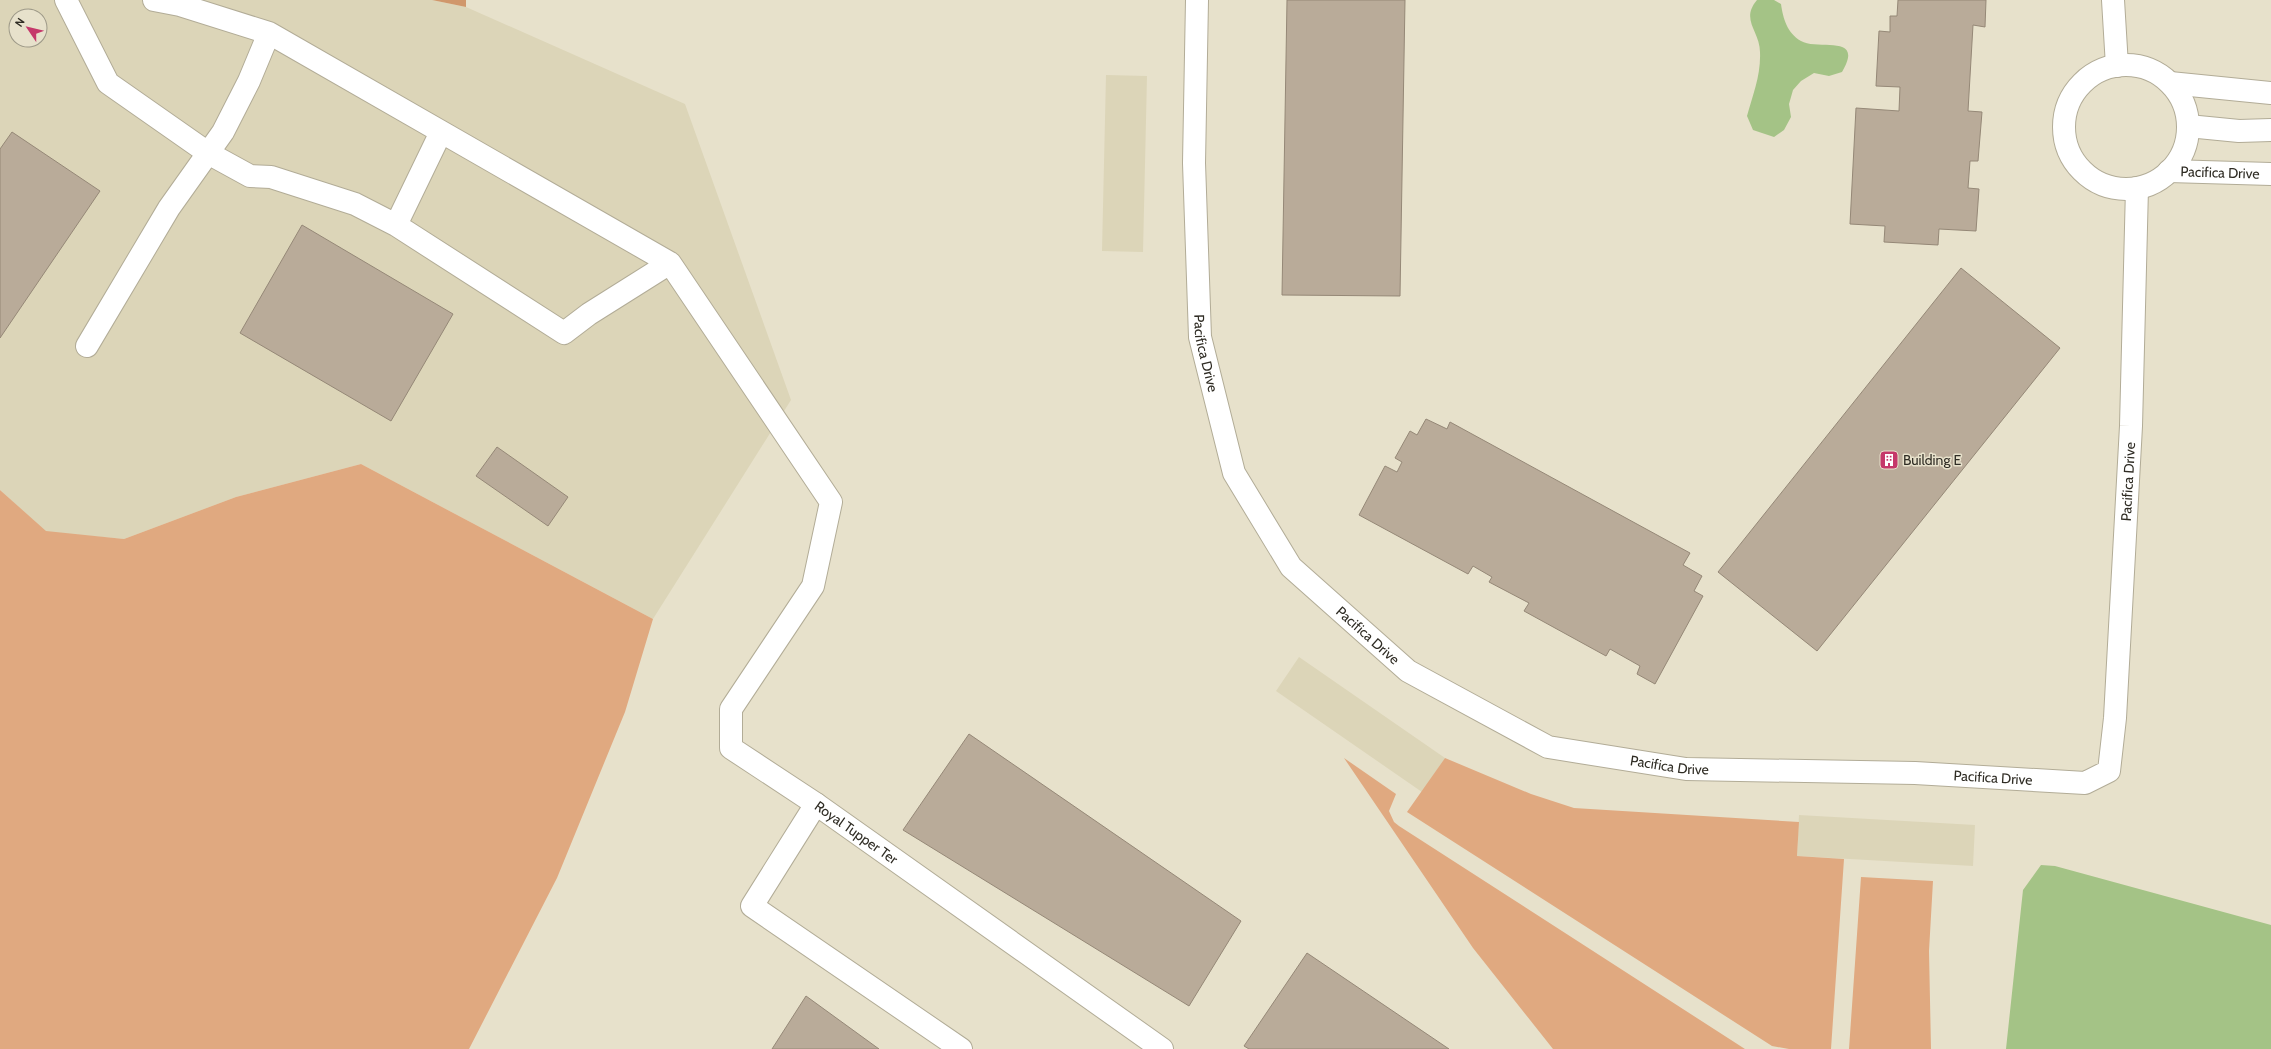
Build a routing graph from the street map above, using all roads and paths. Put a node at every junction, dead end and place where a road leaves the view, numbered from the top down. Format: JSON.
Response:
{"nodes":[{"id":1,"x":66,"y":0,"type":"edge"},
{"id":2,"x":154,"y":0,"type":"edge"},
{"id":3,"x":1197,"y":0,"type":"edge"},
{"id":4,"x":2113,"y":0,"type":"edge"},
{"id":5,"x":269,"y":33,"type":"junction"},
{"id":6,"x":2117,"y":66,"type":"junction"},
{"id":7,"x":2170,"y":83,"type":"junction"},
{"id":8,"x":2271,"y":93,"type":"edge"},
{"id":9,"x":2188,"y":126,"type":"junction"},
{"id":10,"x":2271,"y":130,"type":"edge"},
{"id":11,"x":441,"y":132,"type":"junction"},
{"id":12,"x":208,"y":153,"type":"junction"},
{"id":13,"x":2169,"y":171,"type":"junction"},
{"id":14,"x":2271,"y":174,"type":"edge"},
{"id":15,"x":2137,"y":188,"type":"junction"},
{"id":16,"x":396,"y":225,"type":"junction"},
{"id":17,"x":670,"y":263,"type":"junction"},
{"id":18,"x":87,"y":346,"type":"dead end"},
{"id":19,"x":816,"y":804,"type":"junction"},
{"id":20,"x":960,"y":1049,"type":"edge"},
{"id":21,"x":1162,"y":1049,"type":"edge"}],
"edges":[{"from":1,"to":12,"type":"street"},
{"from":2,"to":5,"type":"street"},
{"from":3,"to":15,"type":"street","name":"Pacifica Drive"},
{"from":4,"to":6,"type":"street"},
{"from":5,"to":11,"type":"street"},
{"from":5,"to":12,"type":"street"},
{"from":6,"to":7,"type":"street"},
{"from":6,"to":15,"type":"street"},
{"from":7,"to":8,"type":"street"},
{"from":7,"to":9,"type":"street"},
{"from":9,"to":10,"type":"street"},
{"from":9,"to":13,"type":"street"},
{"from":11,"to":16,"type":"street"},
{"from":11,"to":17,"type":"street"},
{"from":12,"to":16,"type":"street"},
{"from":12,"to":18,"type":"street"},
{"from":13,"to":14,"type":"street","name":"Pacifica Drive"},
{"from":13,"to":15,"type":"street"},
{"from":16,"to":17,"type":"street"},
{"from":17,"to":19,"type":"street"},
{"from":19,"to":20,"type":"street","name":"Royal Tupper Ter"},
{"from":19,"to":21,"type":"street","name":"Royal Tupper Ter"}]}
